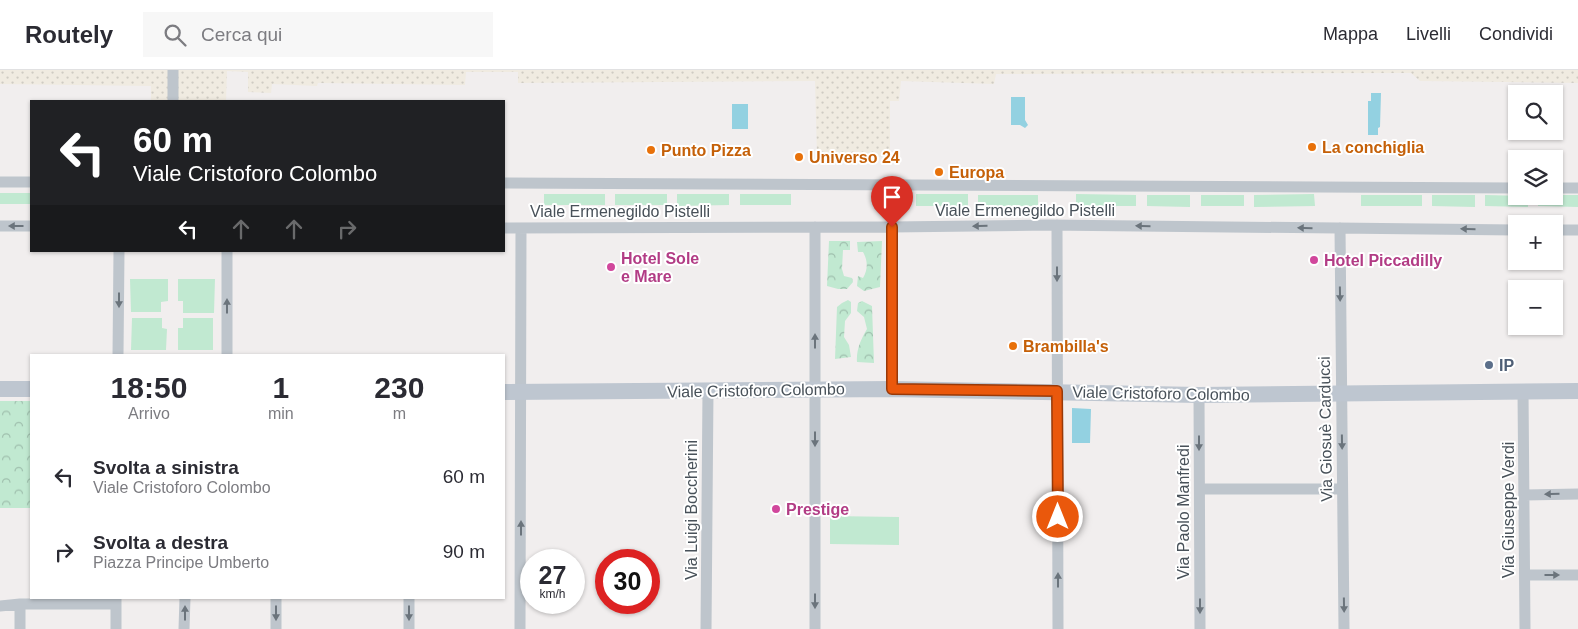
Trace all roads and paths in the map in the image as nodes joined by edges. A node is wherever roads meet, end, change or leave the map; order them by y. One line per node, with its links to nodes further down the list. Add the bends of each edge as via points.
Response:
1 (173, 70): 2 (street)
2 (173, 100)
3 (0, 182): 4 (street)
4 (30, 182)
5 (505, 183): 6 (street)
6 (1508, 188)
7 (1563, 188): 8 (street)
8 (1578, 188)
9 (1057, 225): 13 (street, Viale Ermenegildo Pistelli, one-way to 13); 16 (street, Viale Ermenegildo Pistelli, one-way to 9); 29 (street, one-way to 29)
10 (0, 226): 11 (street, one-way to 10)
11 (30, 226)
12 (815, 227): 13 (street, Viale Ermenegildo Pistelli); 15 (street, Viale Ermenegildo Pistelli); 27 (street, one-way to 12)
13 (892, 227): 26 (street)
14 (505, 228): 15 (street, Viale Ermenegildo Pistelli)
15 (520, 228): 32 (street)
16 (1340, 228): 17 (street, Viale Ermenegildo Pistelli, one-way to 16); 34 (street, Via Giosuè Carducci, one-way to 34)
17 (1508, 230)
18 (1563, 230): 19 (street)
19 (1578, 230)
20 (119, 252): 22 (street, one-way to 22)
21 (227, 252): 23 (street, one-way to 21)
22 (118, 354)
23 (227, 354)
24 (0, 389): 25 (street)
25 (30, 389)
26 (892, 389): 27 (street, Viale Cristoforo Colombo); 29 (street, Viale Cristoforo Colombo)
27 (815, 390): 28 (street, Viale Cristoforo Colombo); 55 (street, one-way to 55)
28 (708, 391): 32 (street, Viale Cristoforo Colombo); 54 (street, Via Luigi Boccherini)
29 (1057, 391): 35 (street, Viale Cristoforo Colombo); 56 (street, one-way to 29)
30 (1578, 391): 33 (street, Viale Cristoforo Colombo)
31 (505, 392): 32 (street, Viale Cristoforo Colombo)
32 (521, 392): 53 (street, one-way to 32)
33 (1523, 392): 34 (street, Viale Cristoforo Colombo); 39 (street, Via Giuseppe Verdi)
34 (1341, 393): 35 (street, Viale Cristoforo Colombo); 37 (street, Via Giosuè Carducci, one-way to 37)
35 (1199, 395): 36 (street, Via Paolo Manfredi, one-way to 36)
36 (1200, 489): 37 (street); 57 (street, Via Paolo Manfredi, one-way to 57)
37 (1342, 489): 58 (street, Via Giosuè Carducci, one-way to 58)
38 (1578, 494): 39 (street, one-way to 39)
39 (1525, 495): 40 (street, Via Giuseppe Verdi)
40 (1525, 575): 41 (street, one-way to 41); 59 (street, Via Giuseppe Verdi)
41 (1578, 575)
42 (185, 599): 50 (street, one-way to 42)
43 (276, 599): 51 (street, one-way to 51)
44 (409, 599): 52 (street, one-way to 52)
45 (116, 601): 46 (street); 49 (street)
46 (20, 604): 47 (street); 48 (street)
47 (0, 606)
48 (20, 629)
49 (116, 629)
50 (184, 629)
51 (276, 629)
52 (409, 629)
53 (520, 629)
54 (706, 629)
55 (815, 629)
56 (1058, 629)
57 (1200, 629)
58 (1344, 629)
59 (1525, 629)

